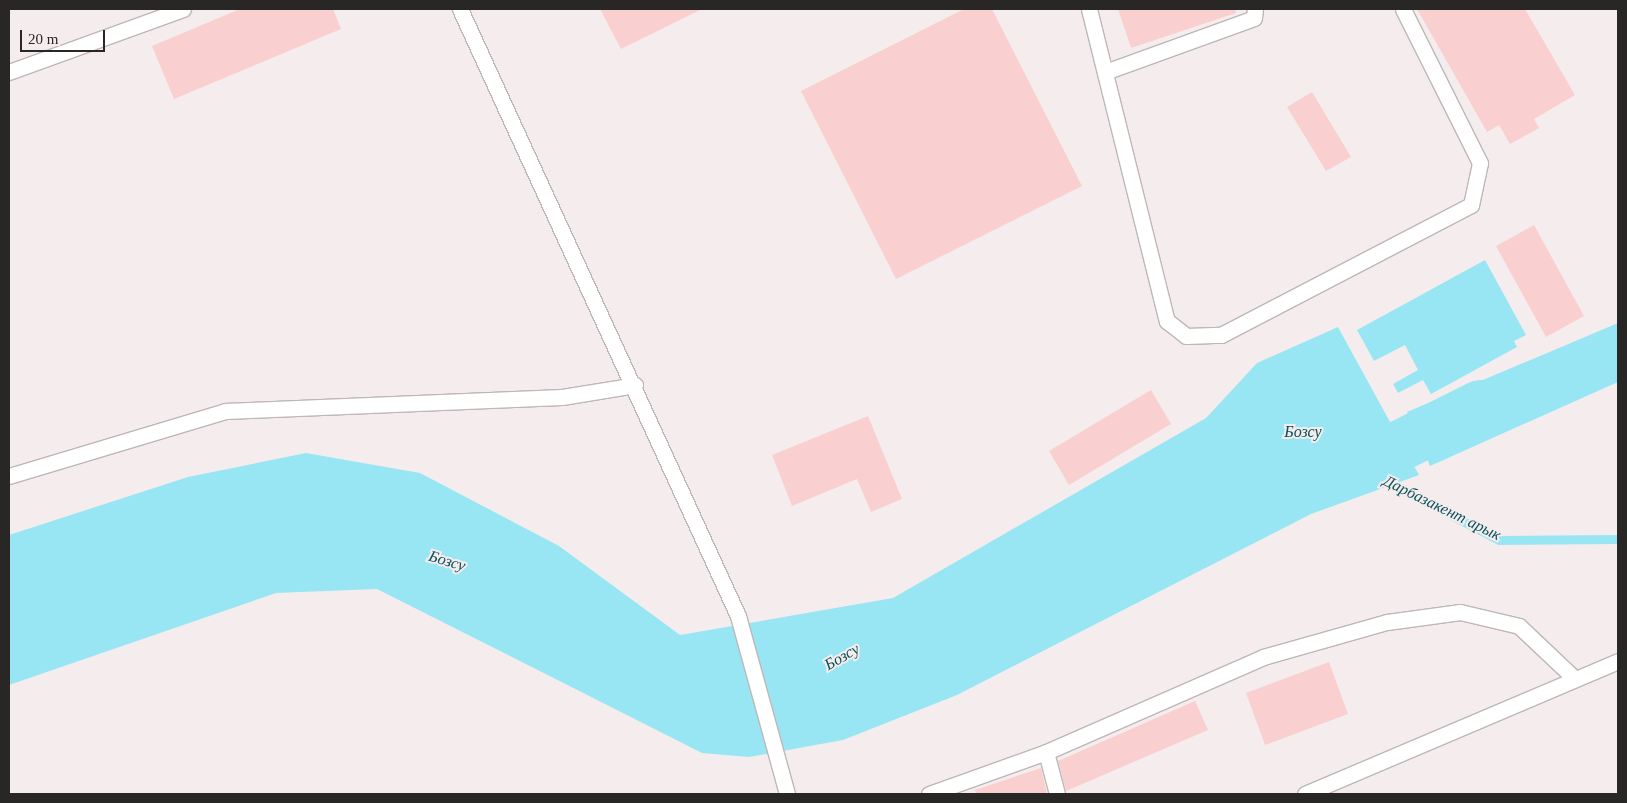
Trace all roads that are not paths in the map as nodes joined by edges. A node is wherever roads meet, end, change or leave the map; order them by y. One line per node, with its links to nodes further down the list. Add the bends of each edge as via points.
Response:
1 (183, 9): 6 (lane)
2 (460, 9): 8 (lane)
3 (1089, 9): 7 (lane)
4 (1256, 9): 7 (lane, via 1254,18)
5 (1402, 9): 7 (lane, via 1480,163 1471,205 1221,335 1186,336 1166,321)
6 (9, 72)
7 (1106, 72)
8 (635, 385): 9 (lane, via 562,396 225,411); 13 (lane, via 738,616)
9 (9, 476)
10 (1618, 661): 11 (lane)
11 (1575, 679): 12 (lane, via 1519,626 1460,612 1386,622 1262,657); 16 (lane)
12 (1046, 752): 14 (lane); 15 (lane)
13 (787, 794)
14 (929, 794)
15 (1057, 794)
16 (1305, 794)

